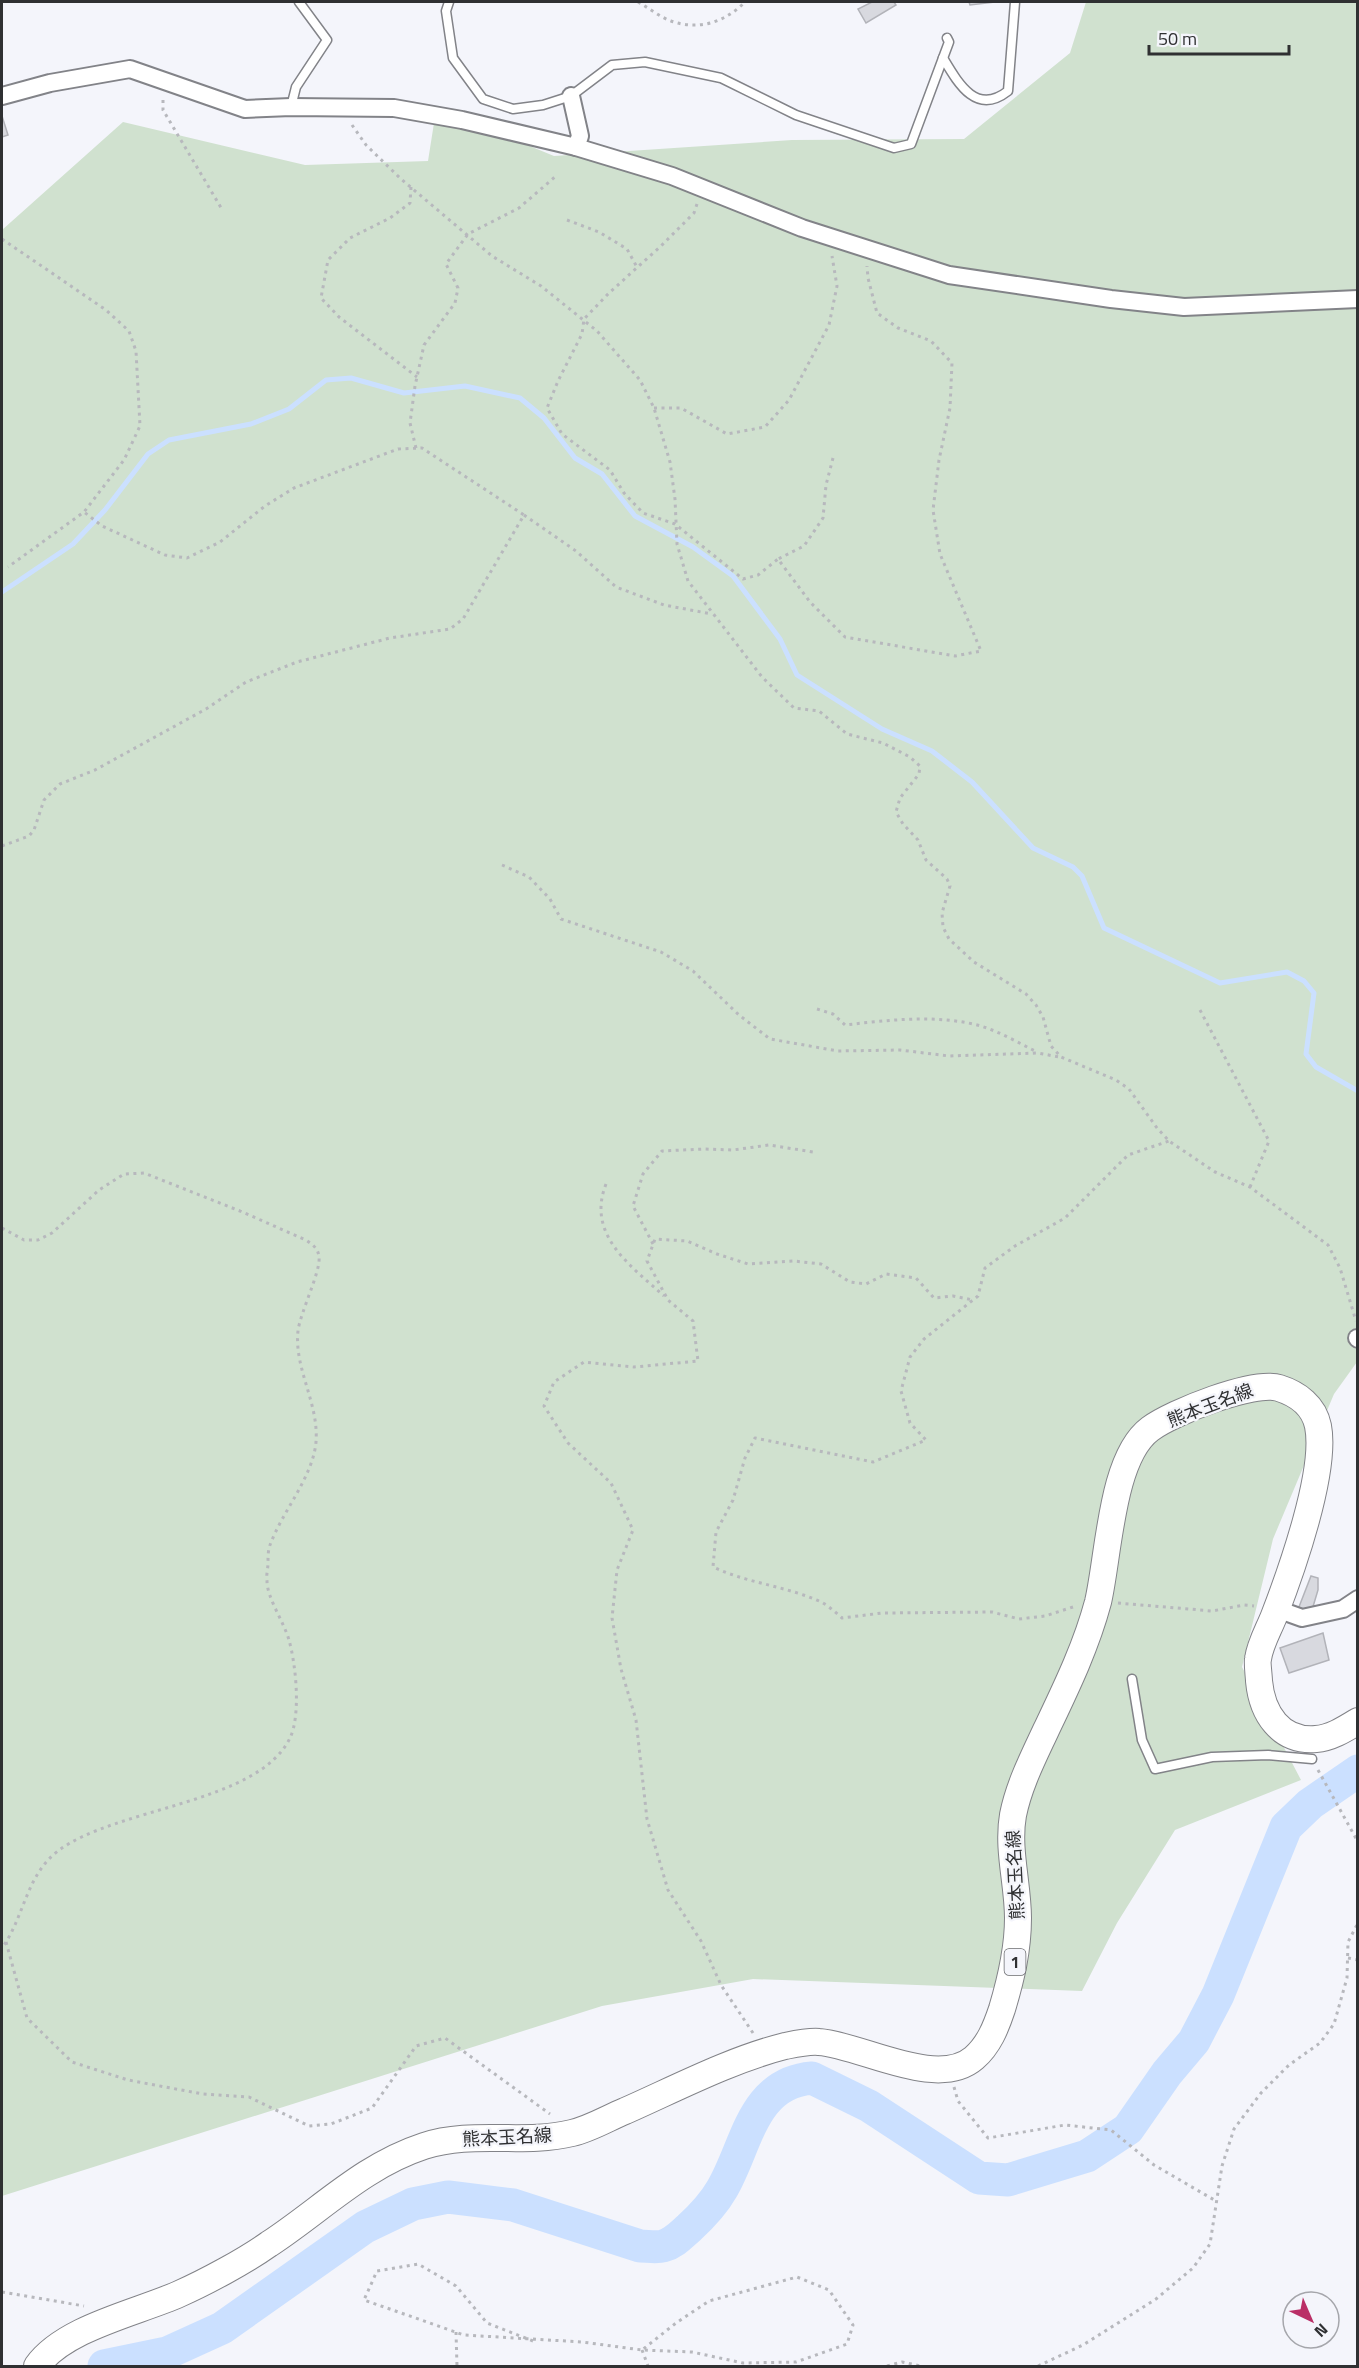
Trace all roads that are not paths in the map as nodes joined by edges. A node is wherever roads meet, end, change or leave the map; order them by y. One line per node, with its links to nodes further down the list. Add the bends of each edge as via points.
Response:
1 (299, 2): 8 (lane, via 327,40 296,87)
2 (449, 2): 7 (lane, via 446,11 453,58 483,99 513,109)
3 (1015, 2): 5 (lane, via 1008,92 998,99 980,100 966,92)
4 (947, 38): 5 (lane)
5 (943, 58): 7 (lane, via 911,144 894,148 796,115 721,78 645,62 612,65)
6 (2, 96): 8 (street, via 130,69 245,109)
7 (572, 96): 9 (street, via 580,136)
8 (291, 106): 9 (street, via 394,108)
9 (576, 147): 10 (street, via 672,176 802,228 949,276 1184,307)
10 (1358, 299)
11 (1358, 1599): 12 (street, via 1343,1609 1302,1618)
12 (1277, 1609): 14 (main road, 熊本玉名線 / 1, via 1257,1660 1260,1692 1268,1715 1279,1730 1302,1739 1323,1740); 16 (main road, 熊本玉名線 / 1, via 1310,1506 1319,1449 1318,1424 1298,1396 1263,1384 1183,1412 1150,1429 1133,1447 1118,1489 1098,1601 1080,1659 1015,1806 1011,1830 1018,1918 1014,1966 995,2032 971,2061 948,2068 922,2069 819,2042 789,2045 730,2064 575,2133 537,2138 471,2137 428,2144 377,2165 267,2246 180,2294 86,2331 54,2348)
13 (1132, 1679): 15 (lane, via 1142,1740 1155,1769 1212,1757 1268,1755)
14 (1358, 1721)
15 (1312, 1759)
16 (39, 2363)

